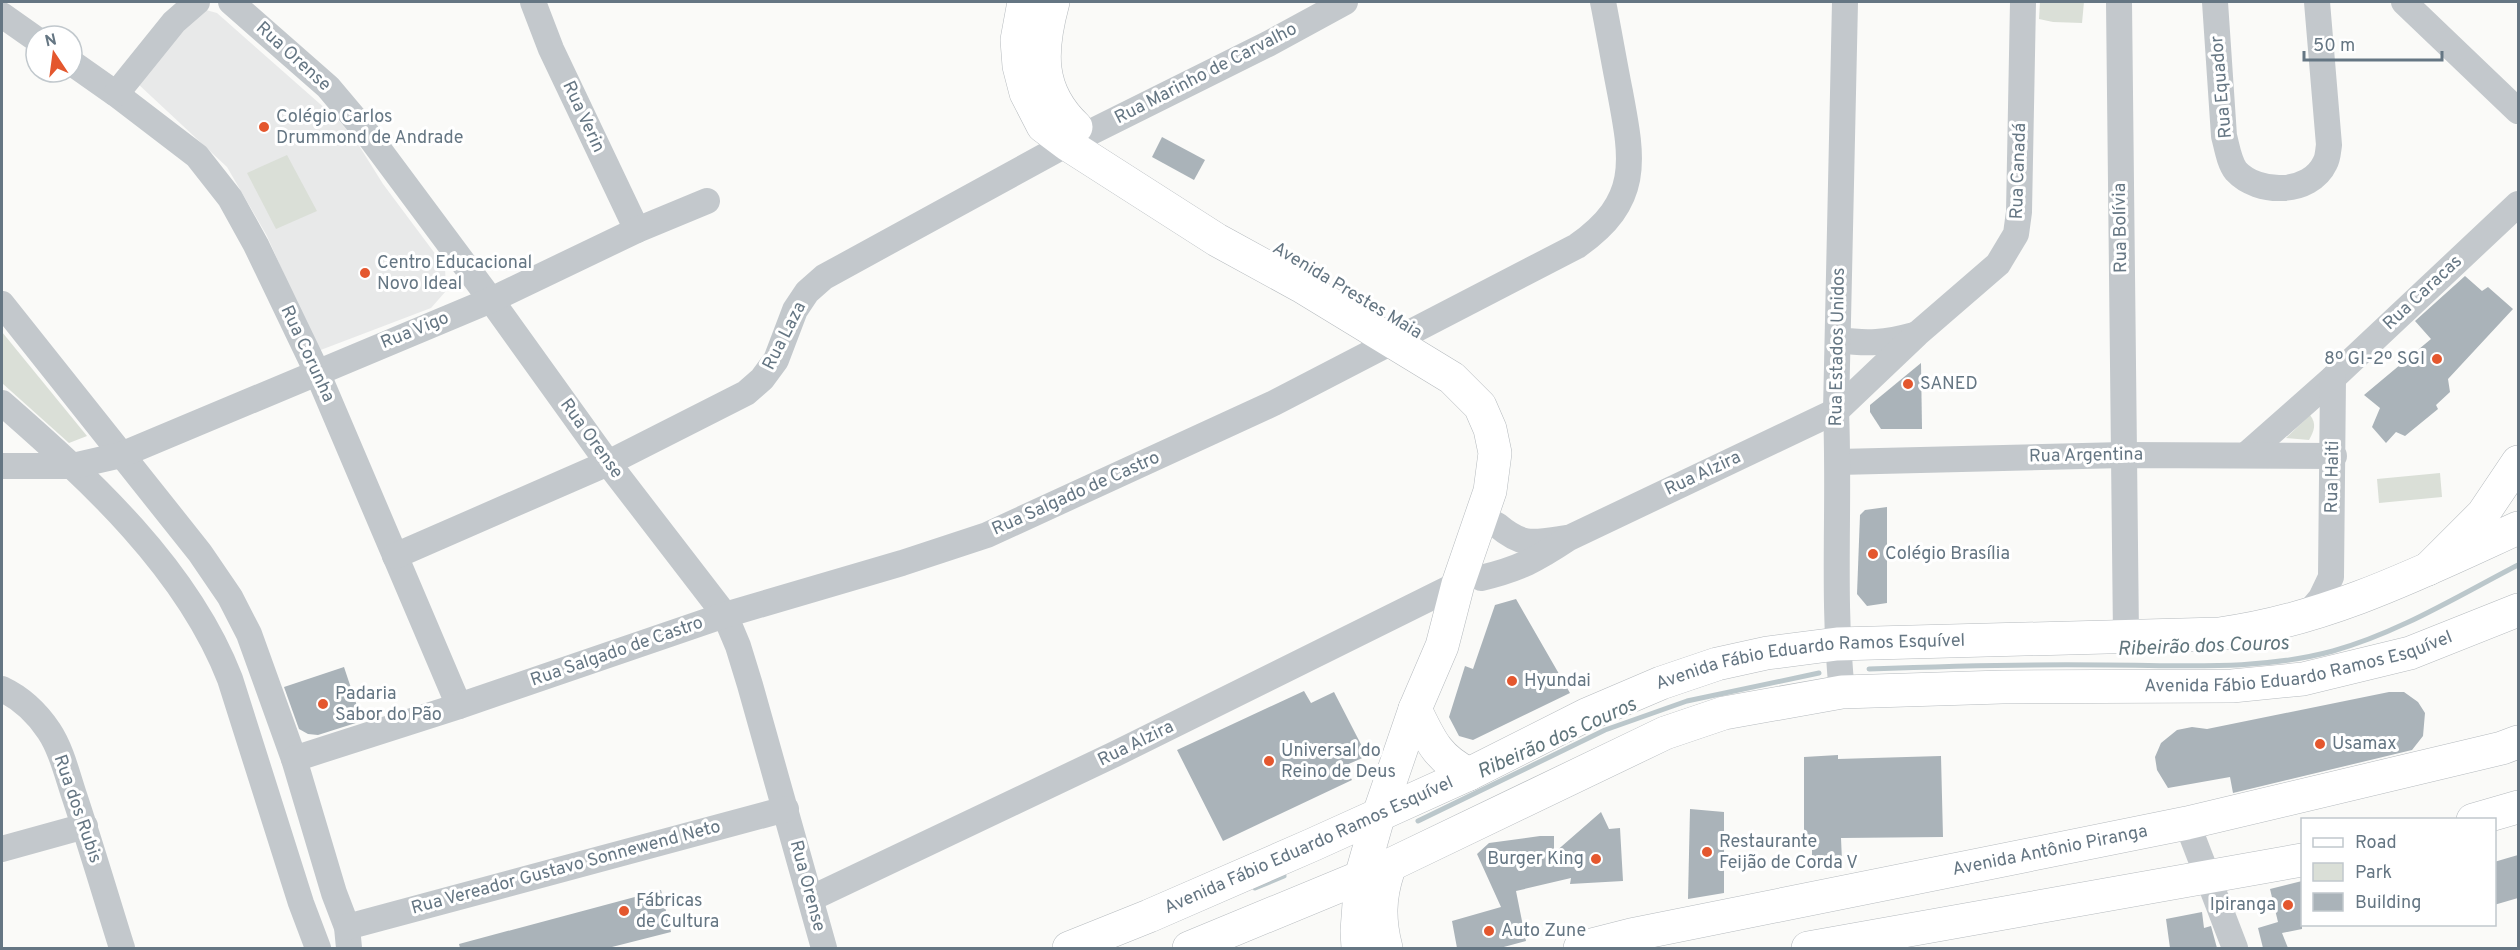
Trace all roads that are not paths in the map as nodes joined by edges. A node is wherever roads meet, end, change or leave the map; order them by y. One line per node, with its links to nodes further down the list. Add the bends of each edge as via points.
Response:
1 (197, 2): 17 (street, via 174,22)
2 (231, 2): 23 (street, Rua Orense, via 328,87)
3 (533, 2): 22 (street, Rua Verin, via 551,49)
4 (1024, 2): 19 (main road, Avenida Prestes Maia, via 1017,40 1026,93 1043,126)
5 (1053, 2): 19 (main road, Avenida Prestes Maia, via 1043,61 1048,86)
6 (1345, 2): 19 (street, Rua Marinho de Carvalho)
7 (1604, 2): 26 (street, Rua Salgado de Castro, via 1629,140 1630,167 1624,193 1612,215 1577,246)
8 (1845, 2): 27 (street, Rua Estados Unidos)
9 (2023, 2): 25 (street, Rua Canadá, via 2016,234 1998,264)
10 (2119, 2): 32 (street, Rua Bolívia)
11 (2215, 2): 12 (street, Rua Equador, via 2224,136 2229,156 2236,171 2253,183 2283,188 2307,182 2325,165 2329,145)
12 (2317, 2)
13 (2404, 2): 18 (street)
14 (2, 15): 15 (street)
15 (24, 31)
16 (84, 71): 17 (street, Rua Corunha)
17 (116, 94): 28 (street, Rua Corunha, via 197,156 215,176 256,245)
18 (2518, 111)
19 (1075, 140): 26 (main road, Avenida Prestes Maia, via 1300,261); 38 (street, Rua Laza, via 824,277 795,310 776,360 746,393)
20 (707, 201): 22 (street, Rua Vigo)
21 (2518, 204): 29 (street, Rua Caracas)
22 (637, 230): 23 (street, Rua Vigo)
23 (491, 300): 28 (street, Rua Vigo); 38 (street, Rua Orense)
24 (2, 304): 34 (street)
25 (1917, 334): 27 (street, Rua Canadá, via 1878,344); 31 (street, Rua Canadá)
26 (1403, 337): 41 (main road, Avenida Prestes Maia, via 1445,350 1477,372 1501,405 1511,432 1515,462); 46 (main road, Avenida Prestes Maia, via 1468,392 1480,406 1490,429 1494,469); 50 (street, Rua Salgado de Castro, via 1264,408 987,535)
27 (1838, 340): 31 (street, Rua Estados Unidos)
28 (316, 372): 34 (street, Rua Vigo); 44 (street, Rua Corunha)
29 (2333, 378): 33 (street, Rua Caracas); 35 (street, Rua Haiti)
30 (2, 403): 40 (street)
31 (1836, 411): 36 (street, Rua Estados Unidos); 43 (street, Rua Alzira)
32 (2123, 454): 33 (street, Rua Argentina); 36 (street, Rua Argentina); 52 (street, Rua Bolívia)
33 (2247, 454): 35 (street, Rua Argentina)
34 (121, 455): 40 (street, Rua Vigo); 59 (street, via 230,597 249,634)
35 (2334, 456): 47 (street, Rua Haiti)
36 (1838, 462): 53 (street, Rua Estados Unidos)
37 (2518, 462): 45 (main road, via 2483,514)
38 (608, 463): 44 (street, Rua Laza); 50 (street, Rua Orense)
39 (2, 466): 40 (street, Rua Vigo)
40 (73, 466): 73 (street, via 170,572 218,648)
41 (1497, 525): 43 (street, Rua Alzira, via 1512,538 1525,542); 46 (main road, Avenida Prestes Maia)
42 (2518, 528): 45 (main road, Avenida Fábio Eduardo Ramos Esquível)
43 (1569, 538): 46 (street, Rua Alzira, via 1534,561 1507,572)
44 (395, 556): 56 (street, Rua Corunha)
45 (2428, 569): 48 (main road, Avenida Fábio Eduardo Ramos Esquível)
46 (1468, 572): 57 (main road, Avenida Prestes Maia, via 1461,626 1442,646); 72 (street, Rua Alzira, via 1115,754)
47 (2331, 577): 48 (street); 51 (street, Rua Haiti, via 2321,598)
48 (2362, 598): 51 (main road, Avenida Fábio Eduardo Ramos Esquível)
49 (2518, 610): 55 (main road, Avenida Fábio Eduardo Ramos Esquível, via 2410,652 2303,679 2232,686)
50 (725, 615): 56 (street, Rua Salgado de Castro); 62 (street, Rua Orense)
51 (2305, 617): 52 (main road, Avenida Fábio Eduardo Ramos Esquível, via 2255,630 2218,634)
52 (2126, 636): 53 (main road, Avenida Fábio Eduardo Ramos Esquível)
53 (1837, 644): 55 (street, Rua Estados Unidos); 60 (main road, Avenida Fábio Eduardo Ramos Esquível, via 1726,662 1661,683 1586,715)
54 (2, 689): 66 (street, Rua dos Rubis, via 28,706 49,732)
55 (1842, 692): 69 (main road, Avenida Fábio Eduardo Ramos Esquível, via 1724,713 1684,726)
56 (459, 706): 59 (street, Rua Salgado de Castro)
57 (1415, 709): 60 (main road, via 1432,744 1446,760); 63 (main road, Avenida Prestes Maia)
58 (2518, 742): 65 (main road, Avenida Antônio Piranga)
59 (294, 759): 71 (street)
60 (1469, 774): 63 (main road, Avenida Fábio Eduardo Ramos Esquível)
61 (2518, 807): 64 (main road)
62 (786, 810): 72 (street, Rua Orense); 75 (street, Rua Vereador Gustavo Sonnewend Neto)
63 (1379, 814): 69 (main road, Avenida Prestes Maia); 69 (main road, via 1402,846); 79 (main road, Avenida Fábio Eduardo Ramos Esquível)
64 (2477, 818)
65 (2187, 823): 70 (street); 74 (main road, Avenida Antônio Piranga)
66 (85, 826): 67 (street); 76 (street, Rua dos Rubis)
67 (2, 849)
68 (2301, 860): 70 (main road)
69 (1390, 865): 80 (main road, Avenida Fábio Eduardo Ramos Esquível); 81 (main road, Avenida Prestes Maia, via 1358,899); 82 (main road, via 1380,907)
70 (2208, 876): 85 (main road); 86 (street)
71 (334, 893): 73 (street); 75 (street)
72 (812, 898): 78 (street, Rua Orense)
73 (301, 903): 77 (street)
74 (1703, 921): 83 (main road, Avenida Antônio Piranga); 84 (main road)
75 (348, 938)
76 (122, 948)
77 (318, 948)
78 (824, 948)
79 (1069, 948)
80 (1189, 948)
81 (1358, 948)
82 (1386, 948)
83 (1580, 948)
84 (1627, 948)
85 (1808, 948)
86 (2235, 948)

